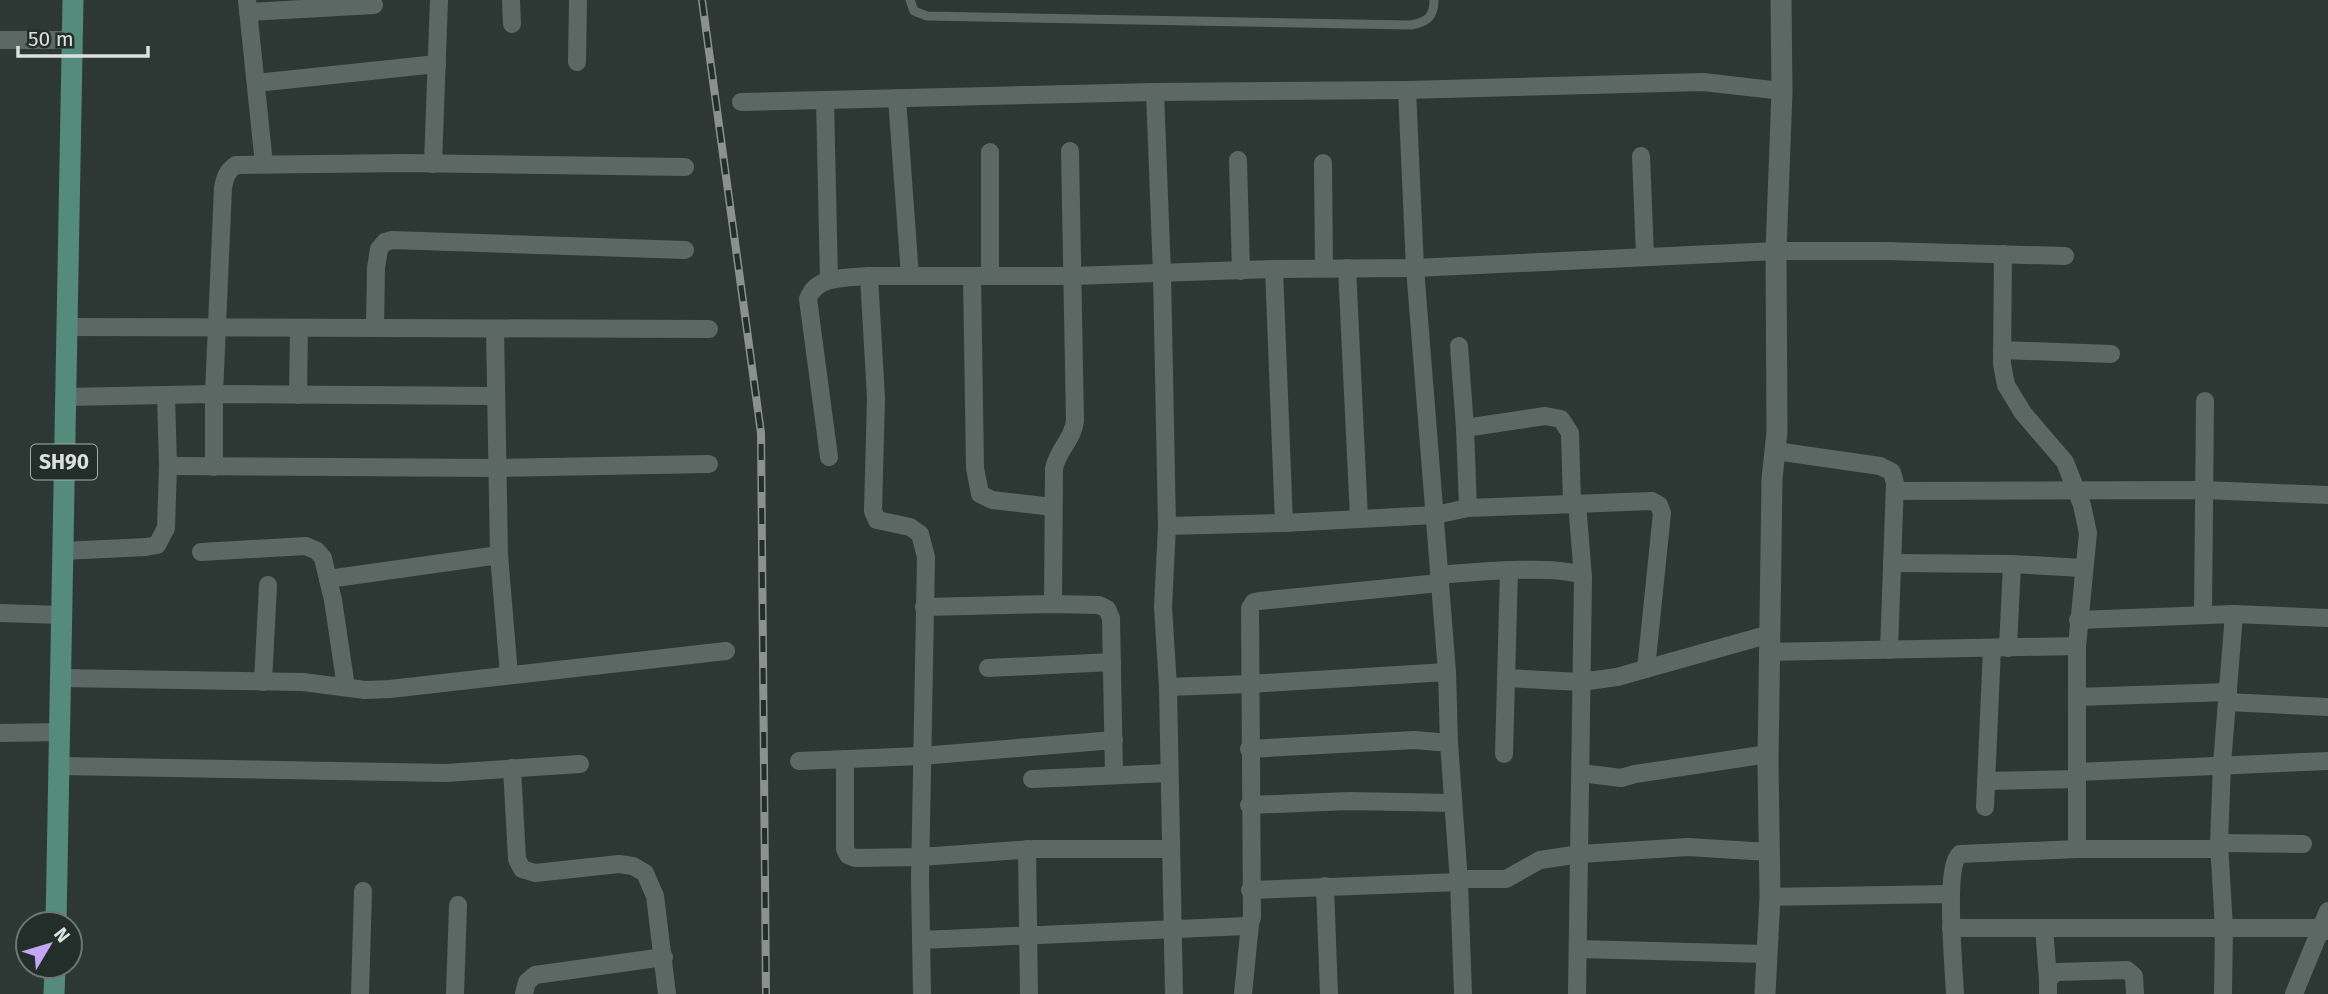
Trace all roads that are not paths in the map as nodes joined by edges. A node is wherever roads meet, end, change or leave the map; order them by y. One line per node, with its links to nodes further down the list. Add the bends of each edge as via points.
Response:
1 (73, 0): 12 (main road, SH90)
2 (439, 0): 14 (street)
3 (511, 0): 10 (street)
4 (578, 0): 13 (street)
5 (910, 0): 6 (lane, via 914,11 927,16 1411,25 1430,18)
6 (1434, 0)
7 (1781, 0): 17 (street)
8 (374, 5): 9 (street)
9 (248, 6): 15 (street)
10 (512, 24)
11 (0, 40): 12 (street)
12 (72, 40): 46 (main road, SH90)
13 (577, 62)
14 (437, 64): 15 (street); 28 (street)
15 (256, 83): 27 (street)
16 (1407, 90): 17 (street, via 1703,82); 18 (street); 37 (street)
17 (1782, 91): 31 (street)
18 (1155, 92): 19 (street); 40 (street)
19 (897, 98): 20 (street); 42 (street)
20 (825, 100): 21 (street); 45 (street)
21 (741, 102)
22 (990, 152): 43 (street)
23 (1070, 152): 44 (street)
24 (1641, 156): 33 (street)
25 (1238, 160): 39 (street)
26 (1323, 163): 35 (street)
27 (264, 164): 28 (street); 47 (street, via 236,164 225,176)
28 (433, 164): 29 (street)
29 (685, 167)
30 (685, 250): 49 (street, via 392,240 385,242 377,256)
31 (1776, 251): 32 (street); 33 (street); 62 (street)
32 (2003, 254): 34 (street); 53 (street)
33 (1646, 256): 37 (street)
34 (2065, 256)
35 (1324, 268): 36 (street); 38 (street)
36 (1347, 268): 37 (street); 76 (street)
37 (1415, 268): 75 (street)
38 (1274, 269): 39 (street); 77 (street)
39 (1241, 271): 40 (street)
40 (1162, 274): 44 (street); 78 (street)
41 (869, 276): 42 (street); 45 (street); 91 (street, via 876,398 873,511 877,520 910,527 920,534 926,557)
42 (910, 276): 43 (street)
43 (981, 276): 44 (street); 73 (street, via 975,468 980,494 992,500)
44 (1073, 276): 73 (street, via 1075,421 1073,434 1055,462)
45 (829, 281): 63 (street, via 811,289 808,299)
46 (67, 327): 47 (street); 59 (main road, SH90)
47 (218, 327): 48 (street); 55 (street)
48 (299, 328): 49 (street); 57 (street)
49 (375, 328): 50 (street)
50 (495, 329): 51 (street); 58 (street)
51 (709, 330)
52 (1459, 346): 61 (street)
53 (2002, 350): 54 (street); 70 (street, via 2006,385 2023,413 2059,453)
54 (2111, 354)
55 (214, 394): 56 (street); 57 (street); 66 (street)
56 (166, 395): 59 (street); 65 (street)
57 (298, 395): 58 (street)
58 (496, 396): 67 (street)
59 (66, 397): 79 (main road, SH90)
60 (2205, 401): 68 (street)
61 (1465, 428): 72 (street, via 1545,416 1561,419 1570,433); 74 (street)
62 (1775, 450): 69 (street, via 1880,466 1892,472); 98 (street)
63 (829, 457)
64 (709, 464): 67 (street)
65 (168, 466): 66 (street); 79 (street, via 166,528 157,545)
66 (214, 467): 67 (street)
67 (497, 468): 81 (street)
68 (2204, 490): 70 (street); 71 (street); 95 (street)
69 (1895, 491): 70 (street); 82 (street)
70 (2077, 492): 84 (street, via 2088,533)
71 (2328, 495)
72 (1574, 503): 74 (street); 86 (street); 105 (street, via 1652,501 1661,509)
73 (1054, 507): 90 (street)
74 (1468, 508): 75 (street)
75 (1435, 515): 76 (street); 88 (street)
76 (1359, 518): 77 (street)
77 (1284, 523): 78 (street)
78 (1167, 526): 114 (street, via 1163,607)
79 (63, 551): 94 (main road, SH90)
80 (201, 552): 87 (street, via 306,546 323,558)
81 (499, 555): 87 (street); 107 (street)
82 (1892, 564): 83 (street); 101 (street)
83 (2012, 564): 84 (street); 100 (street)
84 (2083, 568): 97 (street)
85 (1509, 570): 86 (street, via 1573,572); 88 (street); 109 (street)
86 (1583, 577): 110 (street)
87 (328, 579): 113 (street)
88 (1439, 579): 106 (street); 112 (street, via 1254,602 1250,608)
89 (268, 585): 111 (street)
90 (1053, 604): 91 (street); 103 (street, via 1107,609)
91 (924, 607): 125 (street)
92 (0, 613): 94 (street)
93 (2234, 614): 95 (street); 96 (street); 116 (street)
94 (62, 615): 108 (main road, SH90)
95 (2203, 615): 97 (street)
96 (2328, 618)
97 (2078, 620): 99 (street)
98 (1770, 643): 101 (street); 105 (street); 124 (street)
99 (2077, 646): 100 (street); 115 (street)
100 (2000, 648): 101 (street); 138 (street)
101 (1889, 650)
102 (726, 651): 107 (street)
103 (1112, 662): 104 (street); 120 (street)
104 (988, 668)
105 (1646, 669): 110 (street)
106 (1447, 672): 112 (street); 121 (street)
107 (509, 675): 113 (street, via 390,689)
108 (61, 678): 111 (street); 118 (main road, SH90)
109 (1506, 678): 110 (street); 123 (street)
110 (1581, 681): 134 (street)
111 (263, 682): 113 (street)
112 (1249, 684): 114 (street); 122 (street)
113 (346, 687)
114 (1168, 687): 133 (street)
115 (2077, 697): 116 (street); 136 (street)
116 (2227, 697): 117 (street); 130 (street)
117 (2328, 707)
118 (60, 732): 119 (street); 131 (main road, SH90)
119 (0, 733)
120 (1114, 740): 125 (street); 135 (street)
121 (1449, 743): 122 (street, via 1415,740); 139 (street)
122 (1249, 748): 140 (street)
123 (1504, 754)
124 (1768, 754): 134 (street, via 1621,778); 147 (street)
125 (921, 756): 126 (street); 149 (street)
126 (845, 759): 127 (street); 149 (street, via 848,855)
127 (799, 761)
128 (2328, 761): 130 (street)
129 (580, 764): 132 (street)
130 (2222, 764): 136 (street); 143 (street)
131 (59, 766): 132 (street, via 446,773); 157 (main road, SH90)
132 (512, 768): 169 (street, via 517,859 522,869 535,873 619,864 645,873 655,896)
133 (1169, 773): 135 (street); 145 (street)
134 (1581, 773): 148 (street)
135 (1114, 775): 137 (street)
136 (2077, 776): 138 (street); 146 (street)
137 (1032, 779)
138 (1986, 781): 141 (street)
139 (1453, 803): 140 (street); 150 (street)
140 (1249, 805): 152 (street)
141 (1985, 807)
142 (2303, 844): 143 (street)
143 (2219, 846): 146 (street); 163 (street)
144 (1027, 849): 145 (street); 149 (street); 165 (street)
145 (1170, 849): 160 (street)
146 (2077, 849): 154 (street, via 1959,854 1954,860)
147 (1769, 852): 148 (street, via 1688,847); 155 (street)
148 (1580, 855): 150 (street, via 1541,860 1506,879); 167 (street)
149 (920, 857): 166 (street)
150 (1459, 881): 151 (street); 180 (street)
151 (1325, 886): 152 (street); 179 (street)
152 (1250, 890): 159 (street)
153 (363, 891): 171 (street)
154 (1951, 894): 155 (street); 161 (street)
155 (1770, 897): 168 (street)
156 (458, 905): 172 (street)
157 (56, 910)
158 (2328, 911): 164 (street)
159 (1250, 924): 160 (street); 178 (street)
160 (1171, 928): 165 (street); 177 (street)
161 (1951, 928): 162 (street); 183 (street)
162 (2044, 928): 163 (street); 170 (street)
163 (2224, 928): 164 (street); 185 (street)
164 (2324, 929): 186 (street)
165 (1028, 936): 166 (street); 176 (street)
166 (921, 940): 175 (street)
167 (1579, 949): 168 (street); 181 (street)
168 (1766, 954): 182 (street)
169 (664, 957): 173 (street, via 535,975); 174 (street)
170 (2048, 986): 184 (street, via 2057,972 2127,970 2134,976)
171 (360, 994)
172 (455, 994)
173 (524, 994)
174 (667, 994)
175 (922, 994)
176 (1029, 994)
177 (1174, 994)
178 (1243, 994)
179 (1329, 994)
180 (1463, 994)
181 (1577, 994)
182 (1765, 994)
183 (1955, 994)
184 (2135, 994)
185 (2223, 994)
186 (2294, 994)

